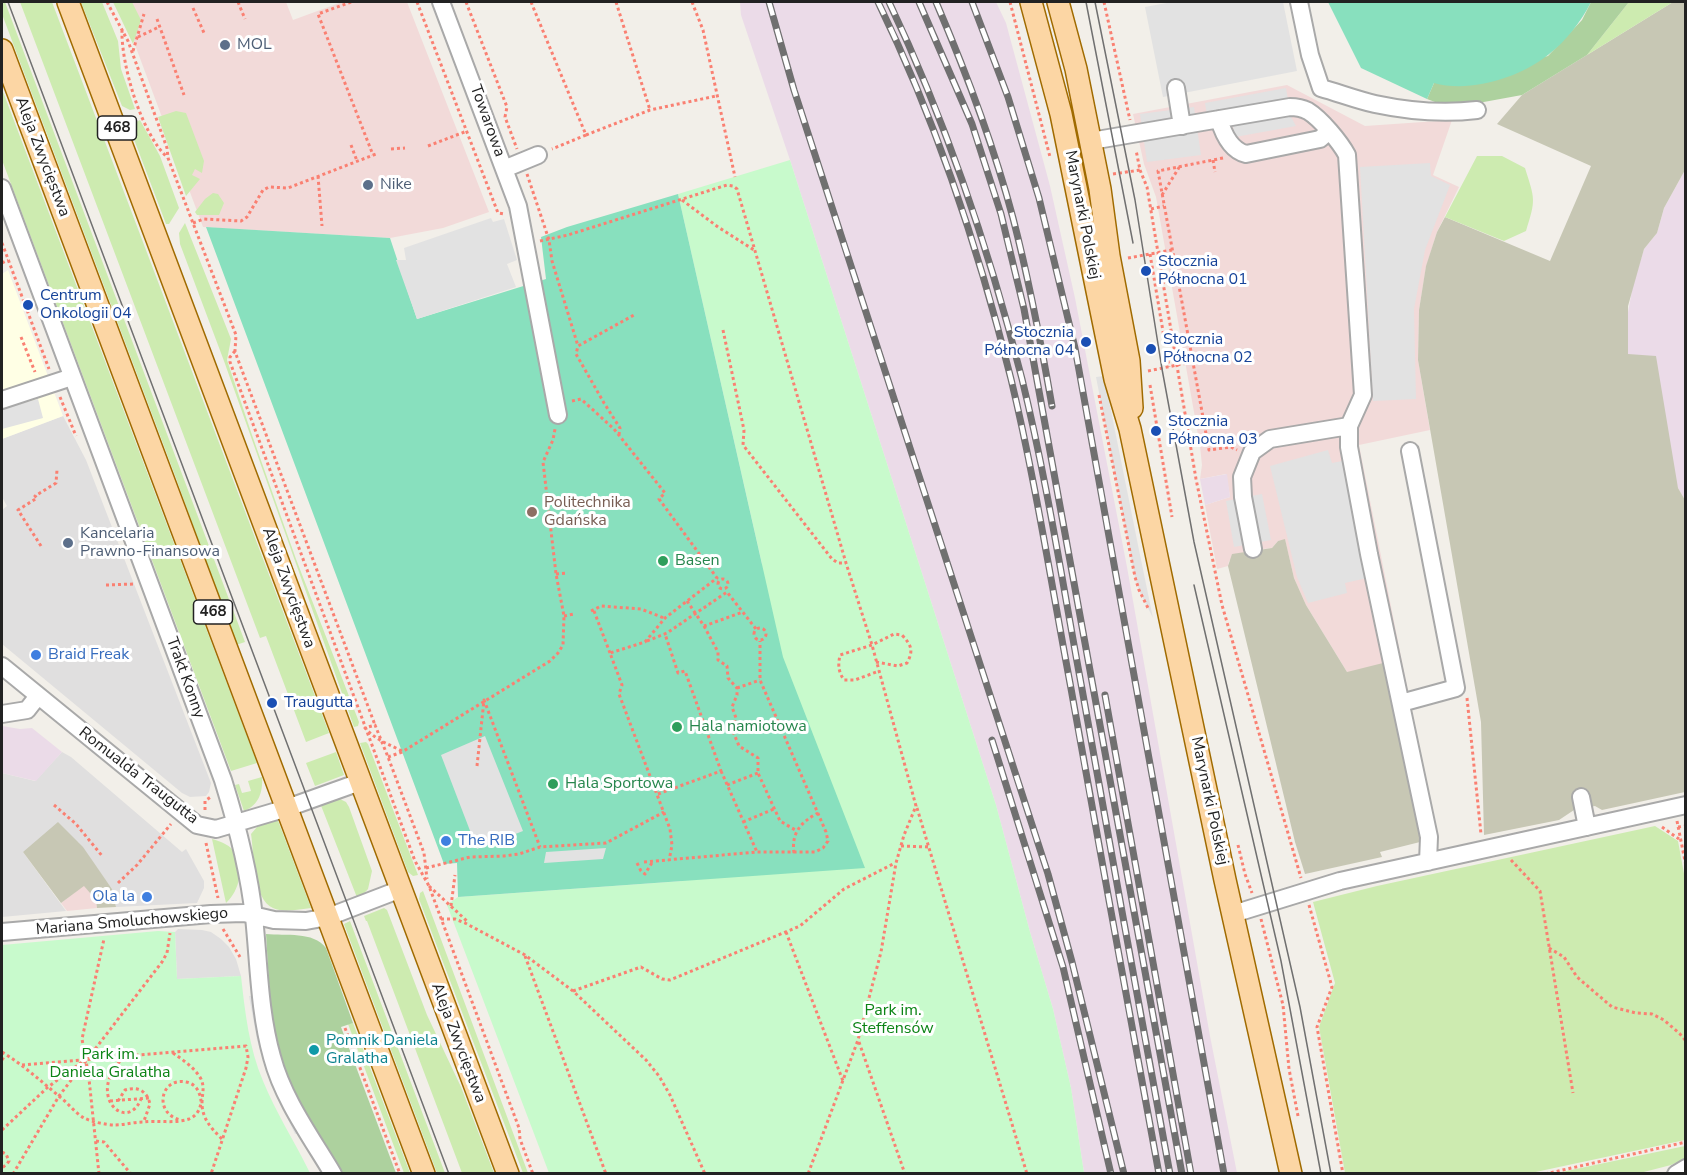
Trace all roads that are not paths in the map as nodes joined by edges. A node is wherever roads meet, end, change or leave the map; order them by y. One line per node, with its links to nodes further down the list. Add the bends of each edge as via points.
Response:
1 (68, 2): 28 (main road, Aleja Zwycięstwa / 468)
2 (441, 2): 15 (street, Towarowa)
3 (1031, 2): 13 (main road, Marynarki Polskiej)
4 (1058, 2): 12 (main road, Marynarki Polskiej)
5 (1299, 2): 8 (street, via 1321,88 1407,109 1451,113)
6 (2, 50): 31 (main road, Aleja Zwycięstwa / 468)
7 (1176, 88): 10 (street)
8 (1478, 110)
9 (1219, 119): 10 (street); 11 (street, via 1300,108 1312,114); 11 (street, via 1229,141 1246,154 1320,139)
10 (1182, 126): 12 (street)
11 (1328, 132): 20 (street, via 1347,155 1349,171 1363,395)
12 (1091, 141): 13 (main road); 21 (main road, Marynarki Polskiej, via 1131,380)
13 (1067, 145): 21 (main road, Marynarki Polskiej, via 1113,368)
14 (538, 155): 15 (street)
15 (504, 169): 19 (street, Towarowa, via 521,217)
16 (2, 188): 17 (street, Trakt Konny)
17 (72, 377): 18 (street); 32 (street, Trakt Konny)
18 (2, 400)
19 (557, 410)
20 (1349, 426): 23 (street, via 1270,439 1252,452 1244,468 1242,487); 26 (street, via 1349,447 1369,554)
21 (1130, 429): 36 (main road, Marynarki Polskiej)
22 (1410, 451): 26 (street, via 1456,688)
23 (1253, 549)
24 (2, 666): 25 (street, Romualda Traugutta)
25 (38, 696): 27 (street, via 27,710); 32 (street, Romualda Traugutta, via 190,821 216,829)
26 (1401, 703): 34 (street, via 1429,837)
27 (2, 714)
28 (360, 782): 31 (street, Romualda Traugutta); 35 (main road, Aleja Zwycięstwa / 468)
29 (1581, 797): 33 (street)
30 (1686, 805): 33 (street)
31 (287, 808): 32 (street, Romualda Traugutta); 38 (main road, Aleja Zwycięstwa / 468)
32 (236, 823): 37 (street, Trakt Konny)
33 (1587, 827): 34 (street)
34 (1428, 862): 36 (street, via 1340,881)
35 (401, 889): 38 (street, Mariana Smoluchowskiego); 43 (main road, Aleja Zwycięstwa / 468)
36 (1233, 914): 44 (main road, Marynarki Polskiej)
37 (254, 915): 38 (street, Mariana Smoluchowskiego, via 306,921); 39 (street, Mariana Smoluchowskiego, via 211,914); 41 (street, Trakt Konny, via 263,1021 272,1060 288,1098)
38 (328, 917): 42 (main road, Aleja Zwycięstwa / 468)
39 (2, 932)
40 (1686, 1168): 45 (street)
41 (333, 1173)
42 (424, 1173)
43 (508, 1173)
44 (1291, 1173)
45 (1676, 1173)

